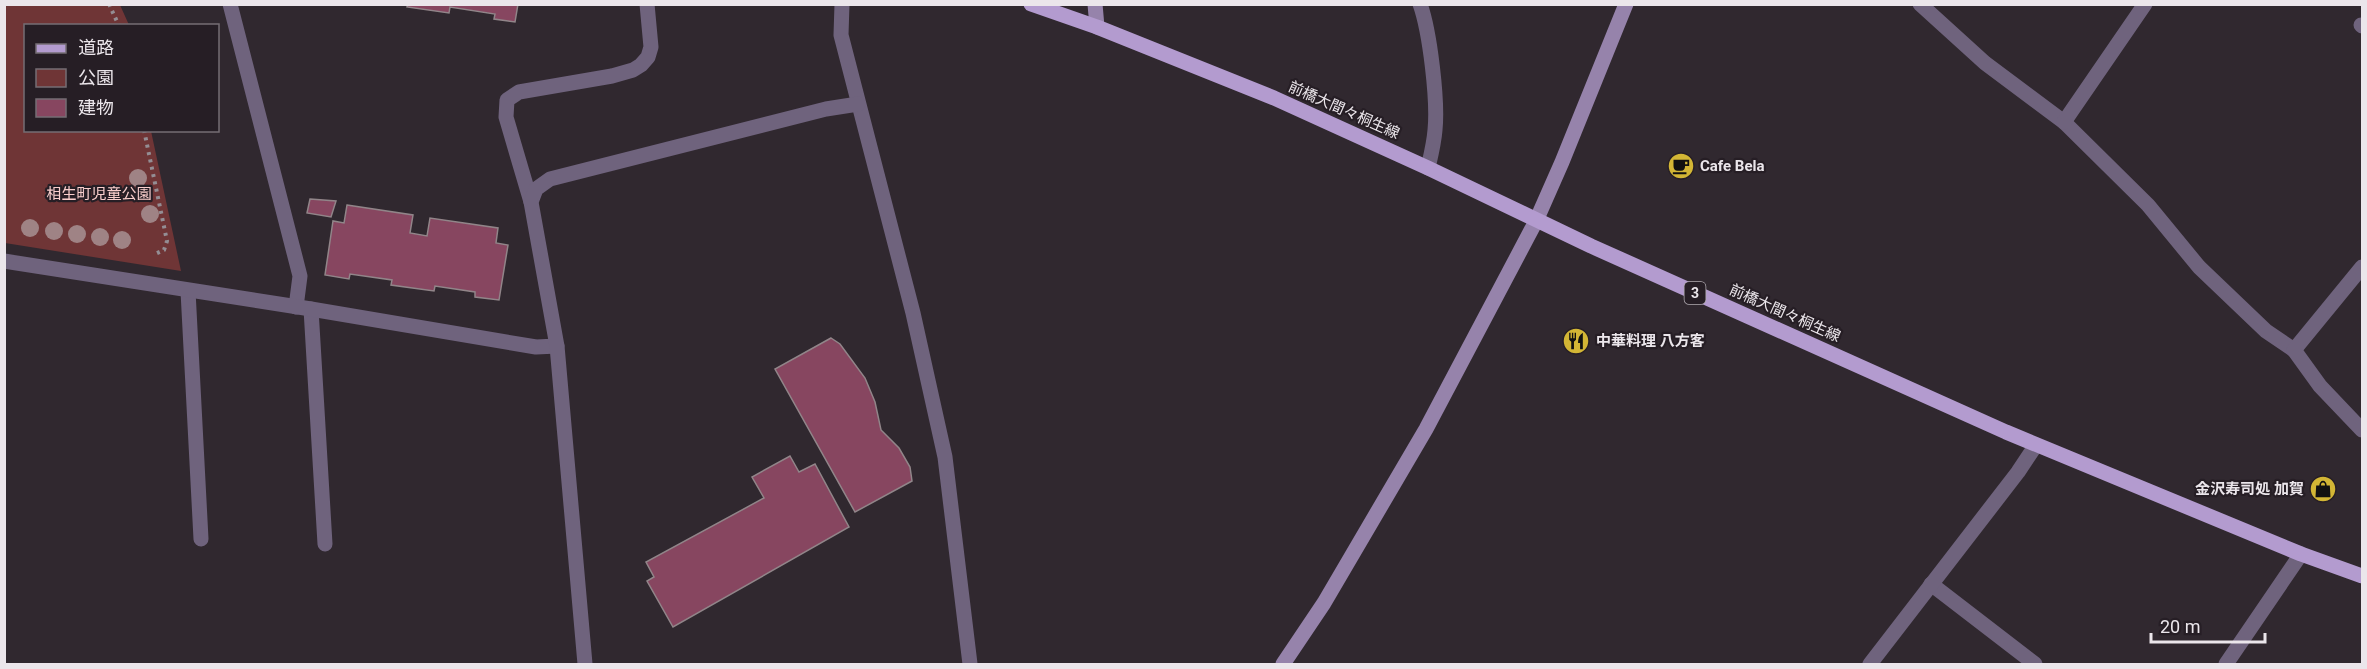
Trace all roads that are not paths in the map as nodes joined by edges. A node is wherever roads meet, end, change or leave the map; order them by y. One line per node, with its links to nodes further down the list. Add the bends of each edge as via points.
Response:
1 (231, 4): 19 (street, via 300,276)
2 (646, 4): 14 (street, via 651,47 641,65 612,76 519,92 507,100 506,117)
3 (842, 4): 11 (street, via 841,35)
4 (1031, 4): 10 (main road, 前橋大間々桐生線 / 3)
5 (1095, 4): 10 (street)
6 (1420, 4): 13 (street, via 1436,115)
7 (1626, 4): 15 (street)
8 (1920, 4): 12 (street, via 1986,63)
9 (2145, 4): 12 (street)
10 (1097, 27): 13 (main road, 前橋大間々桐生線 / 3, via 1274,98)
11 (858, 104): 14 (street, via 550,179 536,189); 30 (street, via 913,313 945,457)
12 (2064, 122): 21 (street, via 2148,206 2199,267 2266,331)
13 (1428, 168): 15 (main road, 前橋大間々桐生線 / 3)
14 (531, 202): 20 (street)
15 (1536, 221): 23 (main road, 前橋大間々桐生線 / 3); 31 (street, via 1426,429 1324,603)
16 (4, 261): 18 (street)
17 (2362, 267): 21 (street)
18 (188, 291): 19 (street); 24 (street)
19 (304, 308): 20 (street, via 536,346); 25 (street)
20 (557, 346): 29 (street)
21 (2294, 350): 22 (street, via 2320,386)
22 (2362, 430)
23 (2036, 445): 26 (main road, 前橋大間々桐生線 / 3); 28 (street)
24 (201, 539)
25 (325, 544)
26 (2301, 554): 27 (main road, 前橋大間々桐生線 / 3); 34 (street)
27 (2362, 576)
28 (1931, 584): 32 (street); 33 (street)
29 (585, 664)
30 (970, 664)
31 (1283, 664)
32 (1870, 664)
33 (2035, 664)
34 (2226, 664)

